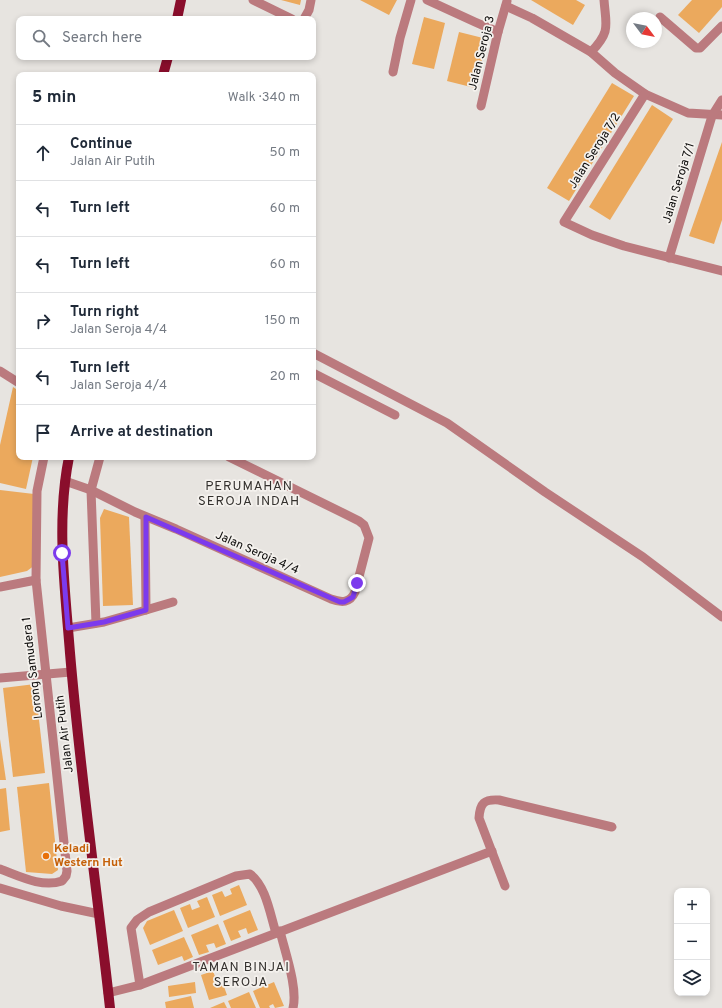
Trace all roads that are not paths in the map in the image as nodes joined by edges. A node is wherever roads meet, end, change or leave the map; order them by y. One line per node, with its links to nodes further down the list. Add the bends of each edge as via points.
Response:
1 (181, 0): 8 (main road)
2 (253, 0): 9 (street)
3 (311, 0): 10 (street)
4 (411, 0): 17 (street)
5 (427, 0): 13 (street)
6 (604, 0): 14 (street, via 606,32)
7 (506, 3): 13 (street, Jalan Seroja 3); 14 (street)
8 (178, 16)
9 (286, 16)
10 (306, 16)
11 (662, 19): 12 (street, via 696,48 700,48)
12 (722, 26)
13 (498, 32): 20 (street, Jalan Seroja 3)
14 (591, 52): 18 (street, via 615,73)
15 (167, 60): 16 (main road)
16 (164, 72)
17 (393, 72)
18 (646, 94): 22 (street, via 688,113); 23 (street, Jalan Seroja 7/2, via 564,222 604,240)
19 (722, 100): 22 (street, Jalan Seroja 7/1)
20 (481, 106)
21 (722, 115): 22 (street)
22 (712, 116): 23 (street, Jalan Seroja 7/1)
23 (669, 258): 24 (street)
24 (722, 271)
25 (316, 355): 41 (street, via 447,423 643,557)
26 (0, 371): 28 (street)
27 (316, 375): 29 (street)
28 (16, 381)
29 (395, 415)
30 (43, 460): 37 (street, Lorong Samudera 1, via 37,491)
31 (69, 460): 34 (main road, Jalan Air Putih)
32 (99, 460): 35 (street)
33 (234, 460): 36 (street, Jalan Seroja 4/4, via 364,525 369,538 353,597 340,602)
34 (65, 481): 35 (street, Jalan Seroja 4/4); 43 (main road, Jalan Air Putih, via 62,553)
35 (91, 490): 36 (street, Jalan Seroja 4/4); 42 (street)
36 (146, 517): 40 (street)
37 (36, 580): 38 (street); 45 (street, Lorong Samudera 1)
38 (0, 587)
39 (173, 602): 40 (street)
40 (146, 610): 42 (street)
41 (722, 617)
42 (96, 623): 43 (street)
43 (68, 628): 44 (main road, Jalan Air Putih)
44 (71, 672): 45 (street); 52 (main road, Jalan Air Putih)
45 (46, 674): 46 (street); 49 (street, Lorong Samudera 1, via 66,876 62,881 40,882)
46 (0, 678)
47 (612, 827): 48 (street, via 499,800 489,800 483,803 479,818)
48 (492, 851): 50 (street); 53 (street)
49 (0, 869)
50 (505, 886)
51 (0, 888): 52 (street)
52 (99, 914): 55 (main road, Jalan Air Putih)
53 (278, 932): 54 (street); 54 (street, via 257,879 250,874 236,876 149,912 136,920 131,928); 57 (street, via 292,981)
54 (140, 985): 55 (street)
55 (108, 993): 56 (main road, Jalan Air Putih)
56 (110, 1008)
57 (293, 1008)

